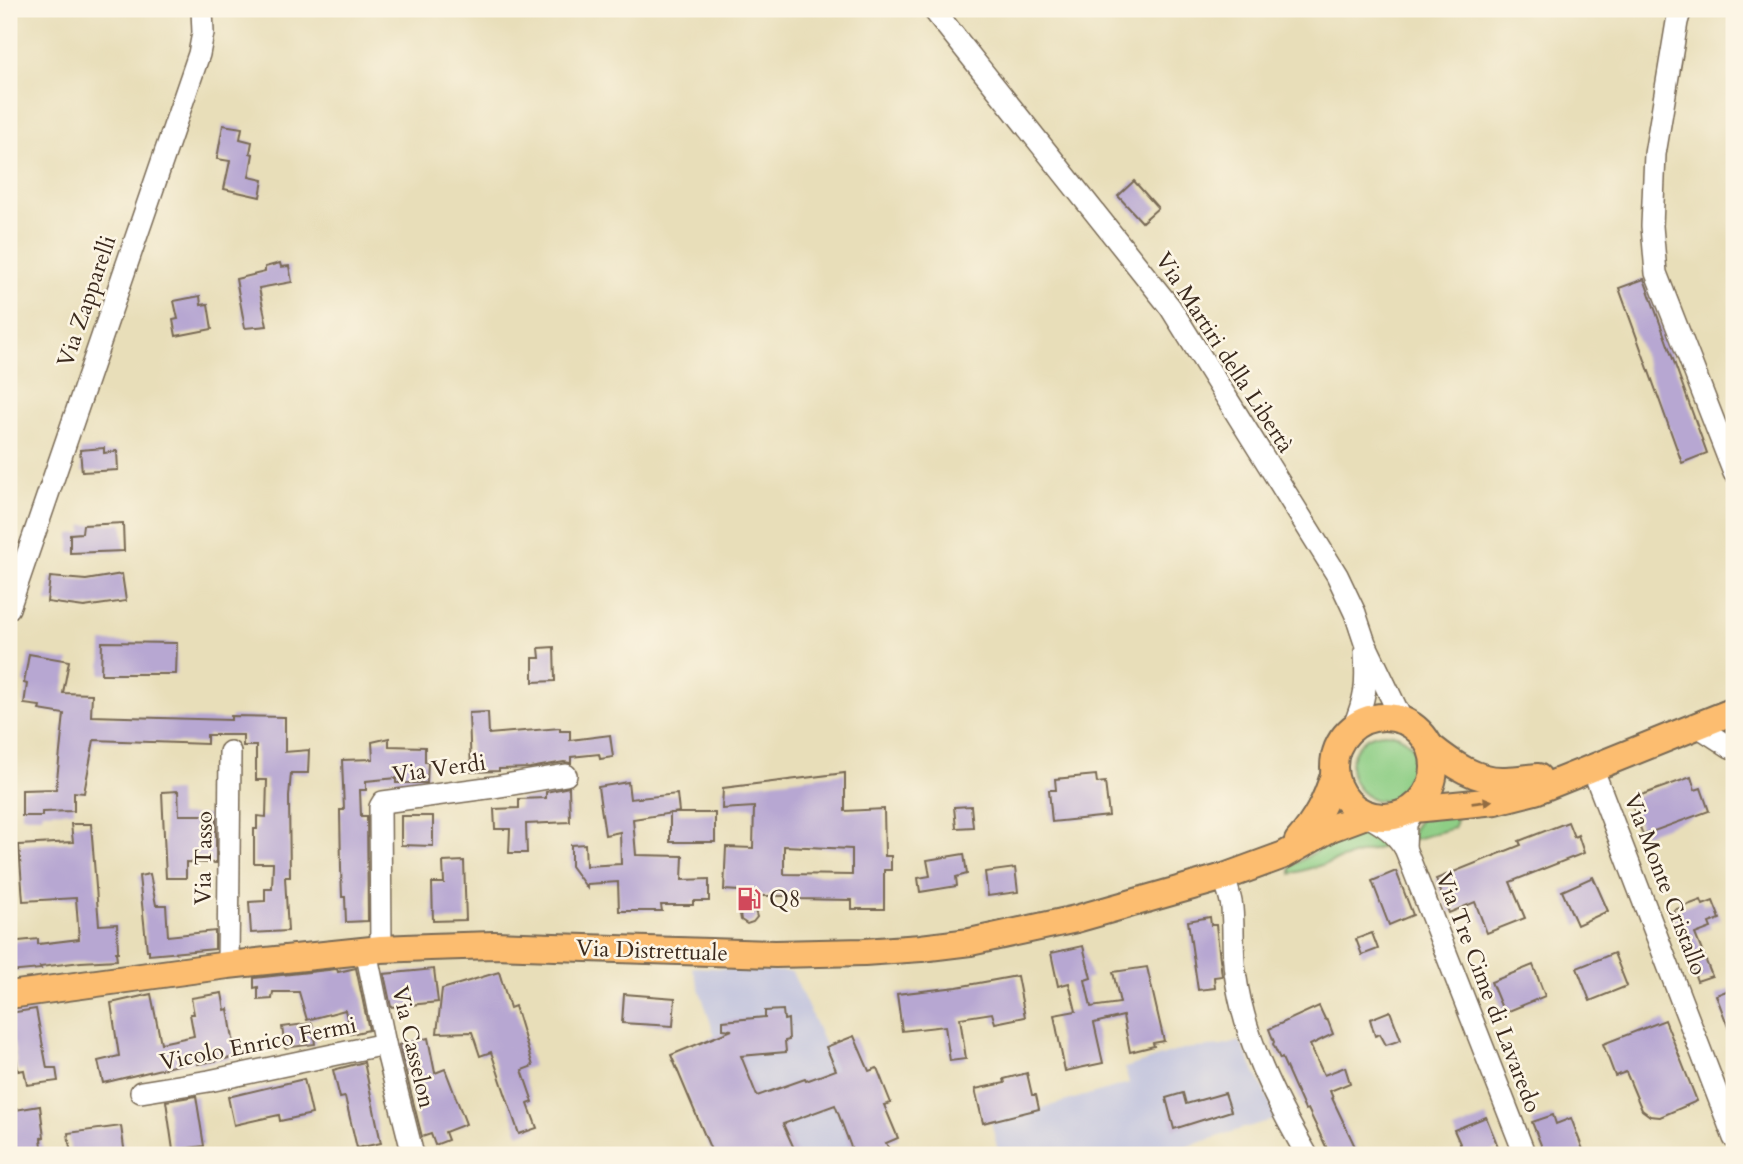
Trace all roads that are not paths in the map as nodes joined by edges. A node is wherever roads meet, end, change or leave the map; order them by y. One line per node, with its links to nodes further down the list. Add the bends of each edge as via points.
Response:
1 (202, 9): 5 (street, Via Zapparelli, via 199,54)
2 (933, 9): 6 (street, Via Martiri della Libertà, via 1170,307 1336,575)
3 (1681, 9): 4 (street, via 1655,154 1652,226 1656,273)
4 (1734, 473)
5 (9, 608)
6 (1365, 643): 8 (street); 10 (street, via 1367,680)
7 (1734, 711): 9 (main road, Via Distrettuale)
8 (1402, 720): 10 (main road, via 1385,716); 11 (main road, Via Distrettuale, via 1423,735)
9 (1696, 726): 12 (street); 14 (main road, Via Distrettuale)
10 (1353, 728): 16 (main road, Via Distrettuale, via 1337,749)
11 (1430, 747): 14 (main road, Via Distrettuale, via 1461,769 1489,779); 17 (main road, via 1435,763 1433,780)
12 (1734, 748)
13 (230, 752): 23 (street, Via Tasso)
14 (1585, 770): 17 (main road, Via Distrettuale, one-way to 14, via 1496,800 1535,791); 27 (street, Via Monte Cristallo)
15 (566, 775): 22 (street, Via Verdi, via 383,802)
16 (1334, 775): 18 (main road, via 1345,799); 20 (main road, Via Distrettuale, via 1320,812)
17 (1414, 808): 18 (main road, Via Distrettuale, via 1399,816); 19 (street, via 1406,824)
18 (1366, 815): 19 (street, Via Tre Cime di Lavaredo, via 1388,828); 20 (main road, Via Distrettuale, via 1331,828)
19 (1405, 848): 30 (street, Via Tre Cime di Lavaredo)
20 (1284, 855): 21 (main road, Via Distrettuale)
21 (1224, 877): 22 (main road, Via Distrettuale, via 1021,932 921,948 775,954 494,945); 29 (street, via 1246,1025 1258,1059)
22 (373, 950): 23 (main road, Via Distrettuale); 25 (street, Via Casselon)
23 (228, 965): 24 (main road, Via Distrettuale)
24 (9, 995)
25 (385, 1044): 26 (street, Vicolo Enrico Fermi); 28 (street, Via Casselon)
26 (141, 1092)
27 (1734, 1138)
28 (413, 1155)
29 (1307, 1155)
30 (1525, 1155)

